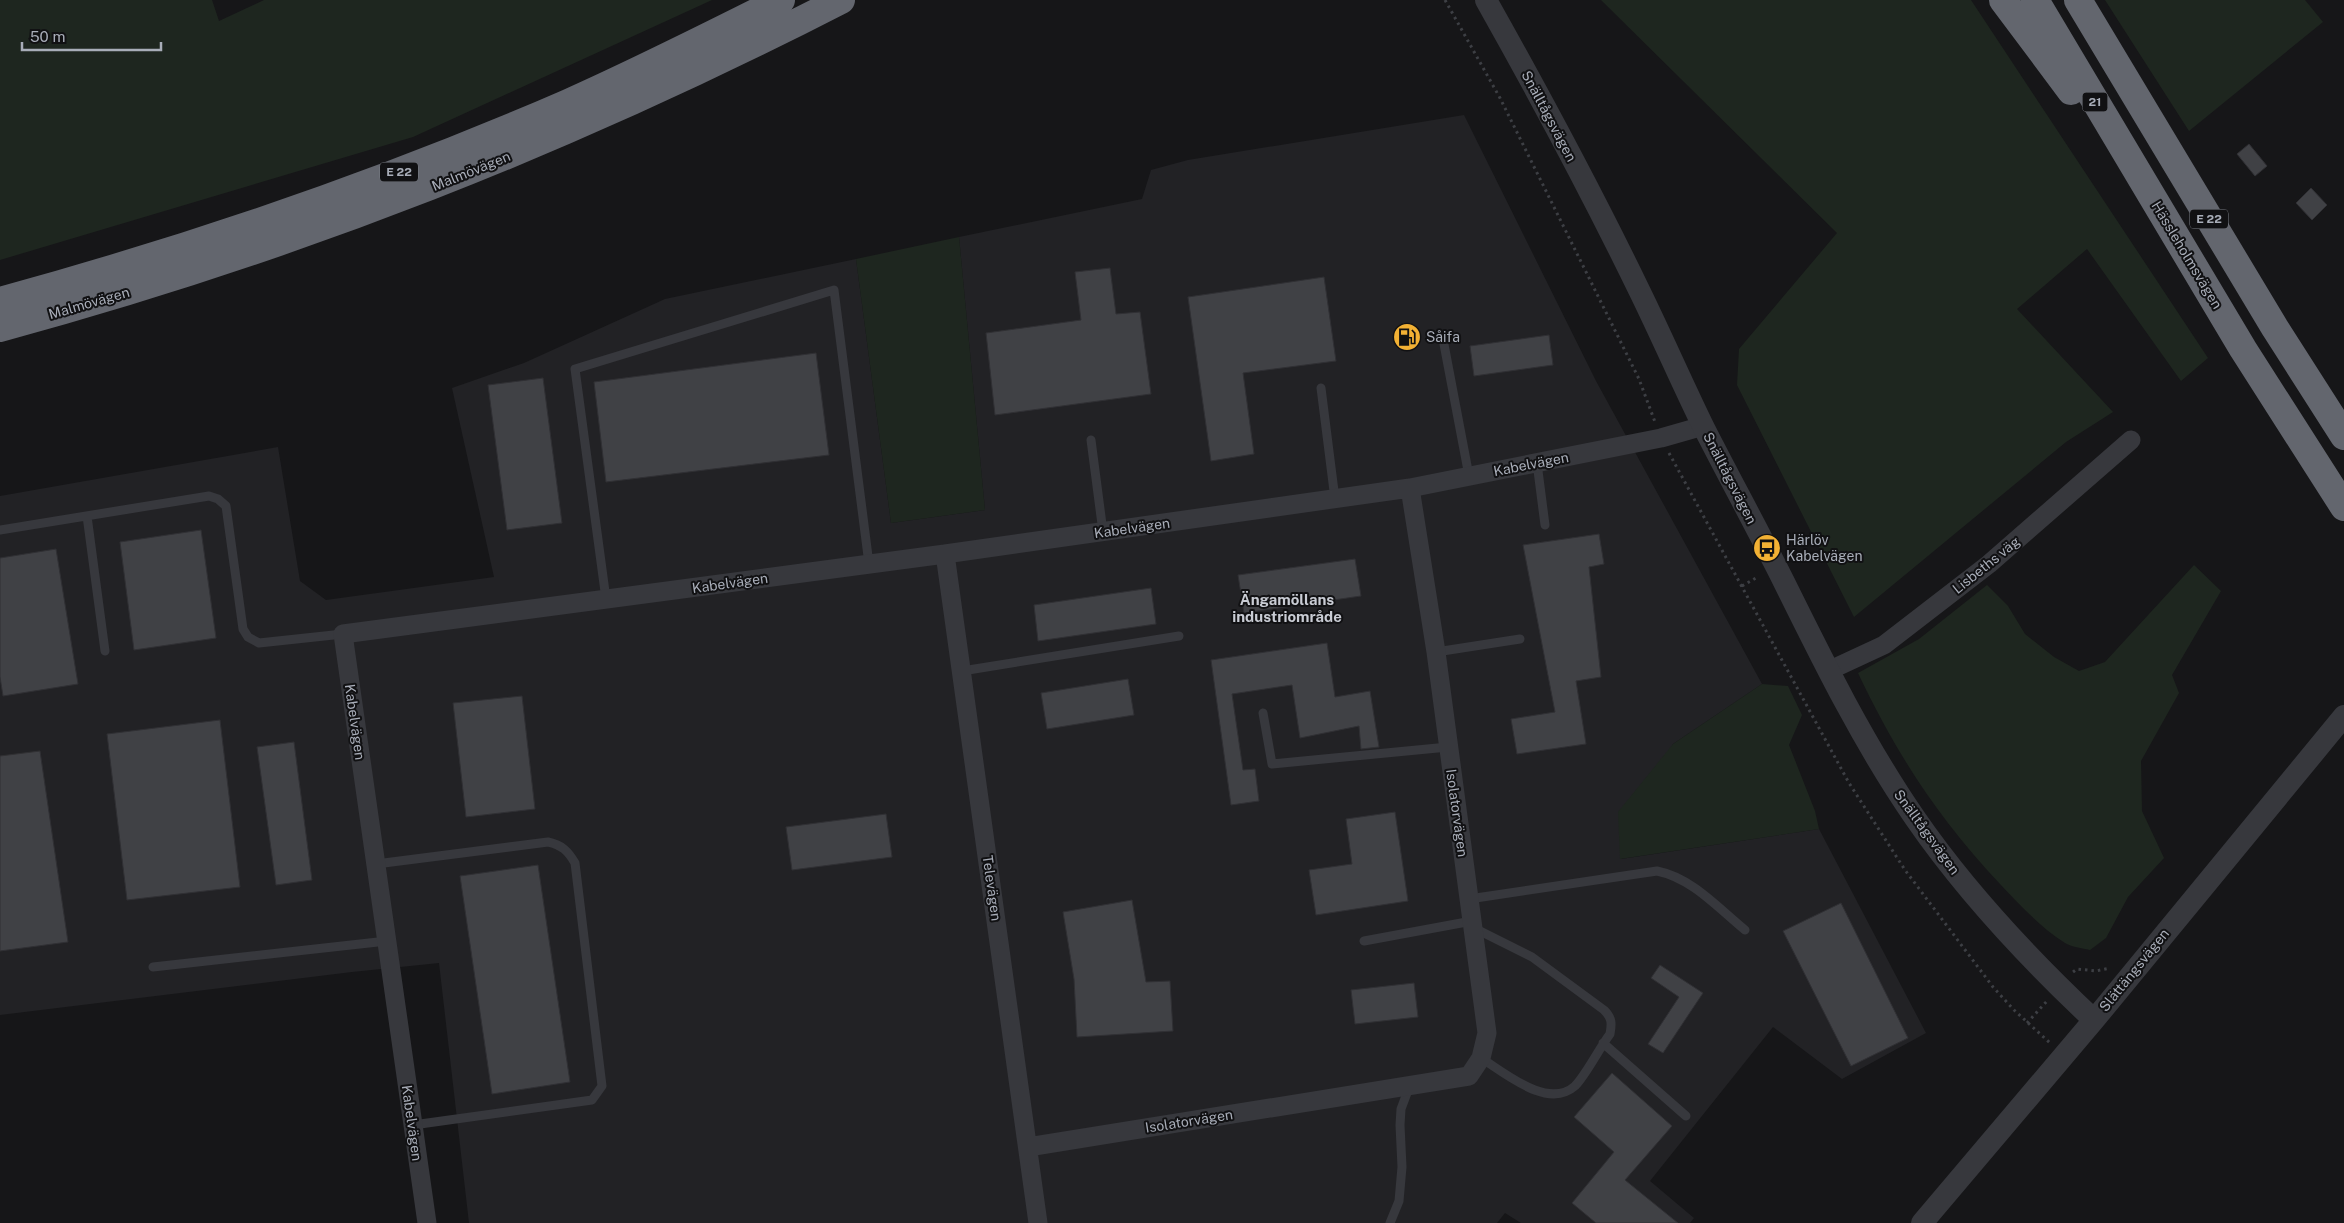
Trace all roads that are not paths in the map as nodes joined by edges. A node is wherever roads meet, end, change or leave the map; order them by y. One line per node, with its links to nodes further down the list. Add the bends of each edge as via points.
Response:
1 (781, 0): 8 (highway, Malmövägen / E 22, via 569,102 385,177 223,235)
2 (841, 0): 9 (highway, Malmövägen / E 22, via 731,56 580,125 394,202 231,260)
3 (1486, 0): 12 (street, Snälltågsvägen, via 1545,106 1640,291)
4 (2003, 0): 7 (highway, E 22)
5 (2035, 0): 7 (highway, Hässleholmsvägen / 21)
6 (2078, 0): 13 (highway, E 22, via 2275,328)
7 (2156, 204): 20 (highway, Hässleholmsvägen / E 22, via 2243,349)
8 (0, 301)
9 (0, 328)
10 (1442, 339): 17 (lane)
11 (1321, 388): 19 (lane)
12 (1703, 426): 16 (street, Kabelvägen, via 1661,438); 34 (street, Snälltågsvägen)
13 (2344, 436)
14 (1091, 440): 24 (lane)
15 (2131, 440): 34 (street, Lisbeths väg, via 1989,564 1884,645)
16 (1537, 463): 17 (street, Kabelvägen); 22 (lane)
17 (1469, 476): 18 (street, Kabelvägen)
18 (1410, 488): 19 (street, Kabelvägen); 32 (street, Isolatorvägen)
19 (1335, 499): 24 (street, Kabelvägen)
20 (2344, 507)
21 (87, 516): 23 (lane); 28 (lane, via 209,496 218,499 226,506 243,629 248,637 259,643); 31 (lane)
22 (1545, 525)
23 (0, 530)
24 (1103, 532): 25 (street, Kabelvägen)
25 (945, 554): 26 (street, Kabelvägen); 33 (street, Televägen)
26 (869, 564): 27 (street, Kabelvägen); 27 (lane, via 834,290 574,369)
27 (606, 599): 28 (street, Kabelvägen)
28 (343, 634): 38 (street, Kabelvägen)
29 (1179, 636): 33 (lane)
30 (1520, 639): 32 (lane)
31 (105, 651)
32 (1436, 652): 37 (street, Isolatorvägen)
33 (962, 671): 51 (street, Televägen)
34 (1828, 671): 45 (street, Snälltågsvägen, via 1876,757 1916,819 1963,882 2006,933)
35 (1264, 714): 37 (lane, via 1272,764)
36 (2344, 716): 45 (street, Slättängsvägen)
37 (1448, 747): 39 (street, Isolatorvägen)
38 (376, 864): 42 (street, Kabelvägen); 50 (lane, via 548,842 569,852 575,863 602,1086 599,1093 592,1100)
39 (1468, 899): 40 (street, Isolatorvägen); 41 (lane, via 1657,871 1674,874 1689,883)
40 (1473, 924): 43 (lane); 46 (lane, via 1532,957 1604,1010 1611,1017 1612,1024); 47 (street, Isolatorvägen, via 1487,1033)
41 (1745, 930)
42 (386, 941): 44 (lane); 50 (street, Kabelvägen)
43 (1364, 941)
44 (153, 967)
45 (2094, 1020): 55 (street, Slättängsvägen)
46 (1603, 1043): 47 (lane, via 1575,1086 1554,1094 1541,1094); 49 (lane)
47 (1481, 1058): 48 (street, Isolatorvägen, via 1469,1076)
48 (1410, 1085): 51 (street, Isolatorvägen); 54 (lane, via 1401,1109 1400,1194)
49 (1686, 1116)
50 (413, 1125): 52 (street, Kabelvägen)
51 (1028, 1147): 53 (street, Televägen)
52 (427, 1223)
53 (1038, 1223)
54 (1390, 1223)
55 (1922, 1223)

